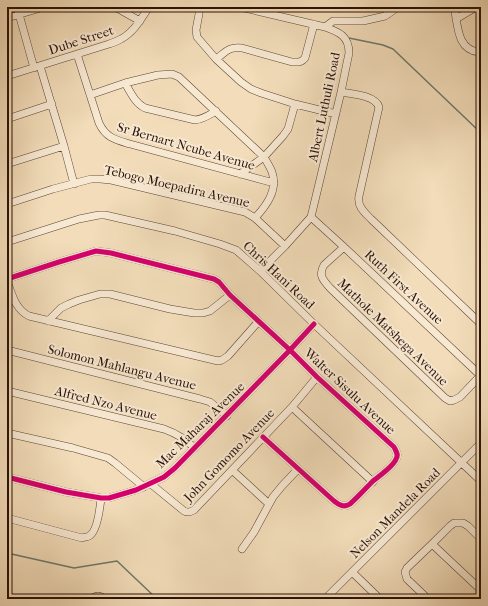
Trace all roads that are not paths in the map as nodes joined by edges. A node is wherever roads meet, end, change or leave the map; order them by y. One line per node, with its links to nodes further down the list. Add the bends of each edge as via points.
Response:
1 (44, 7): 9 (street)
2 (115, 7): 12 (street)
3 (148, 7): 12 (street, Dube Street)
4 (199, 7): 17 (street, via 197,37)
5 (240, 7): 13 (street, Albert Luthuli Road)
6 (397, 7): 14 (street, via 385,16 363,21 333,22)
7 (454, 7): 11 (street)
8 (476, 7): 11 (street)
9 (18, 10): 10 (street); 18 (street)
10 (7, 18)
11 (456, 19): 15 (street, via 462,41 474,52)
12 (140, 21): 16 (street, Dube Street, via 122,39)
13 (314, 24): 14 (street, Albert Luthuli Road); 17 (street, via 305,58 300,62 234,47)
14 (325, 27): 21 (street, Albert Luthuli Road, via 342,36 349,48)
15 (480, 52)
16 (77, 54): 18 (street, Dube Street); 22 (street, Sr Bernart Ncube Avenue)
17 (216, 59): 24 (street, via 251,89)
18 (37, 67): 19 (street, Dube Street); 23 (street)
19 (7, 76)
20 (125, 83): 22 (street); 25 (street, via 172,74 183,80); 25 (street, via 134,100 145,108 195,120 206,118)
21 (341, 92): 26 (street, Albert Luthuli Road); 46 (street, via 369,97 378,105 359,205)
22 (90, 95): 31 (street, Sr Bernart Ncube Avenue, via 102,129 111,138)
23 (52, 104): 27 (street); 28 (street)
24 (295, 104): 26 (street); 29 (street, via 288,129)
25 (216, 111): 29 (street)
26 (336, 114): 35 (street, Albert Luthuli Road)
27 (7, 119)
28 (64, 146): 30 (street); 32 (street)
29 (264, 157): 31 (street); 33 (street, via 272,172)
30 (7, 164)
31 (240, 174): 33 (street, Sr Bernart Ncube Avenue)
32 (74, 184): 34 (street, Tebogo Moepadira Avenue); 36 (street, Tebogo Moepadira Avenue, via 96,179 111,180 245,212)
33 (274, 184): 36 (street, via 270,199)
34 (7, 204)
35 (311, 217): 38 (street, Albert Luthuli Road); 39 (street, Ruth First Avenue)
36 (256, 218): 38 (street, Tebogo Moepadira Avenue)
37 (7, 242): 40 (street, Chris Hani Road, via 79,219 105,215 231,247)
38 (285, 246): 40 (street, Albert Luthuli Road)
39 (344, 246): 49 (street, Ruth First Avenue); 49 (street, Mathole Matshega Avenue, via 324,265 321,273 325,283 445,398 450,401 456,399)
40 (260, 271): 45 (street, Chris Hani Road)
41 (7, 280): 42 (street, Walter Sisulu Avenue, via 99,251 214,279); 43 (street, via 17,306 29,316)
42 (230, 295): 43 (street, via 207,313 198,313 100,294 61,308); 44 (street, Walter Sisulu Avenue)
43 (48, 321): 44 (street, via 218,361 228,356)
44 (258, 322): 48 (street, Walter Sisulu Avenue)
45 (314, 324): 48 (street, Mac Maharaj Avenue); 58 (street, Chris Hani Road)
46 (481, 324)
47 (7, 350): 53 (street, Solomon Mahlangu Avenue, via 205,400)
48 (290, 350): 50 (street, Walter Sisulu Avenue); 53 (street, Mac Maharaj Avenue)
49 (481, 375)
50 (317, 377): 52 (street, John Gomomo Avenue); 63 (street, Walter Sisulu Avenue, via 398,454 396,461)
51 (7, 391): 57 (street, Alfred Nzo Avenue, via 175,433)
52 (292, 407): 55 (street, John Gomomo Avenue); 63 (street)
53 (227, 416): 57 (street, Mac Maharaj Avenue)
54 (7, 433): 65 (street, via 108,458)
55 (263, 438): 59 (street); 60 (street, John Gomomo Avenue)
56 (481, 443): 58 (street, Nelson Mandela Road)
57 (195, 448): 64 (street, Mac Maharaj Avenue, via 175,468)
58 (462, 463): 62 (street, Chris Hani Road); 72 (street, Nelson Mandela Road)
59 (298, 469): 63 (street, via 341,506 350,504); 67 (street)
60 (232, 470): 64 (street, John Gomomo Avenue, via 194,510 188,513); 67 (street)
61 (7, 477): 66 (street, Mac Maharaj Avenue)
62 (481, 481)
63 (373, 482)
64 (151, 484): 65 (street, Mac Maharaj Avenue)
65 (144, 487): 66 (street, Mac Maharaj Avenue)
66 (101, 498): 68 (street, via 96,527 88,537 82,538)
67 (269, 504): 71 (street)
68 (7, 518)
69 (481, 539): 70 (street, via 468,526 458,522 450,526)
70 (432, 544): 73 (street); 78 (street, via 405,572 407,579)
71 (242, 550)
72 (352, 572): 76 (street, Nelson Mandela Road); 77 (street)
73 (481, 590)
74 (91, 599): 75 (street, via 101,596)
75 (105, 599)
76 (325, 599)
77 (380, 599)
78 (428, 599)

